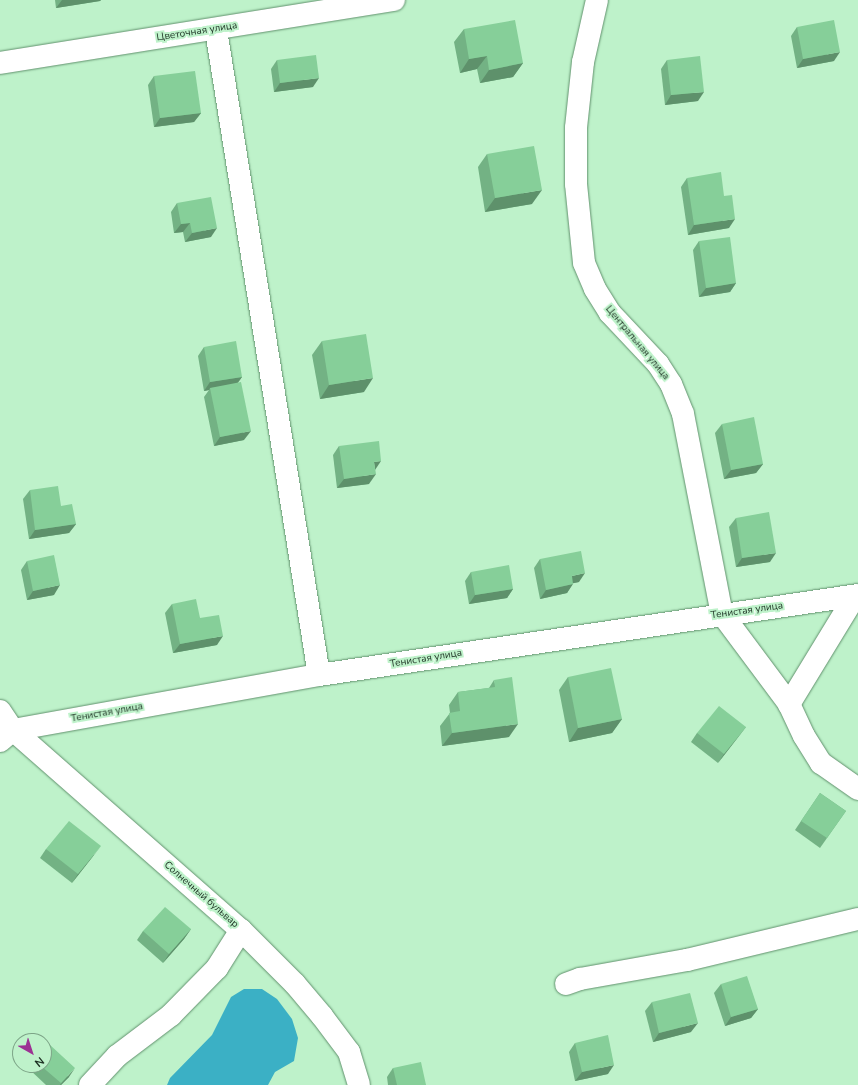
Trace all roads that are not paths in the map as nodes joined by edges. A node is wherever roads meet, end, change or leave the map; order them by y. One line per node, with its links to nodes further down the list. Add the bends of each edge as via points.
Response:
1 (394, 0): 3 (street, Цветочная улица)
2 (597, 0): 6 (street, Центральная улица, via 583,62 576,128 576,184 584,263 595,289 610,313 658,364 671,384 683,414)
3 (216, 30): 4 (street, Цветочная улица); 7 (street)
4 (0, 63)
5 (857, 595): 6 (street, Тенистая улица); 8 (street)
6 (722, 614): 7 (street, Тенистая улица); 8 (street)
7 (319, 675): 10 (street, Тенистая улица)
8 (789, 704): 11 (street, via 804,736 821,763)
9 (0, 711): 10 (street, Солнечный бульвар)
10 (6, 735): 13 (street, Солнечный бульвар)
11 (858, 789)
12 (858, 919): 14 (street, via 687,960 580,979)
13 (241, 930): 15 (street, via 217,968 172,1015 117,1056); 16 (street, Солнечный бульвар, via 295,984 322,1016 349,1052)
14 (566, 984)
15 (90, 1085)
16 (359, 1085)

